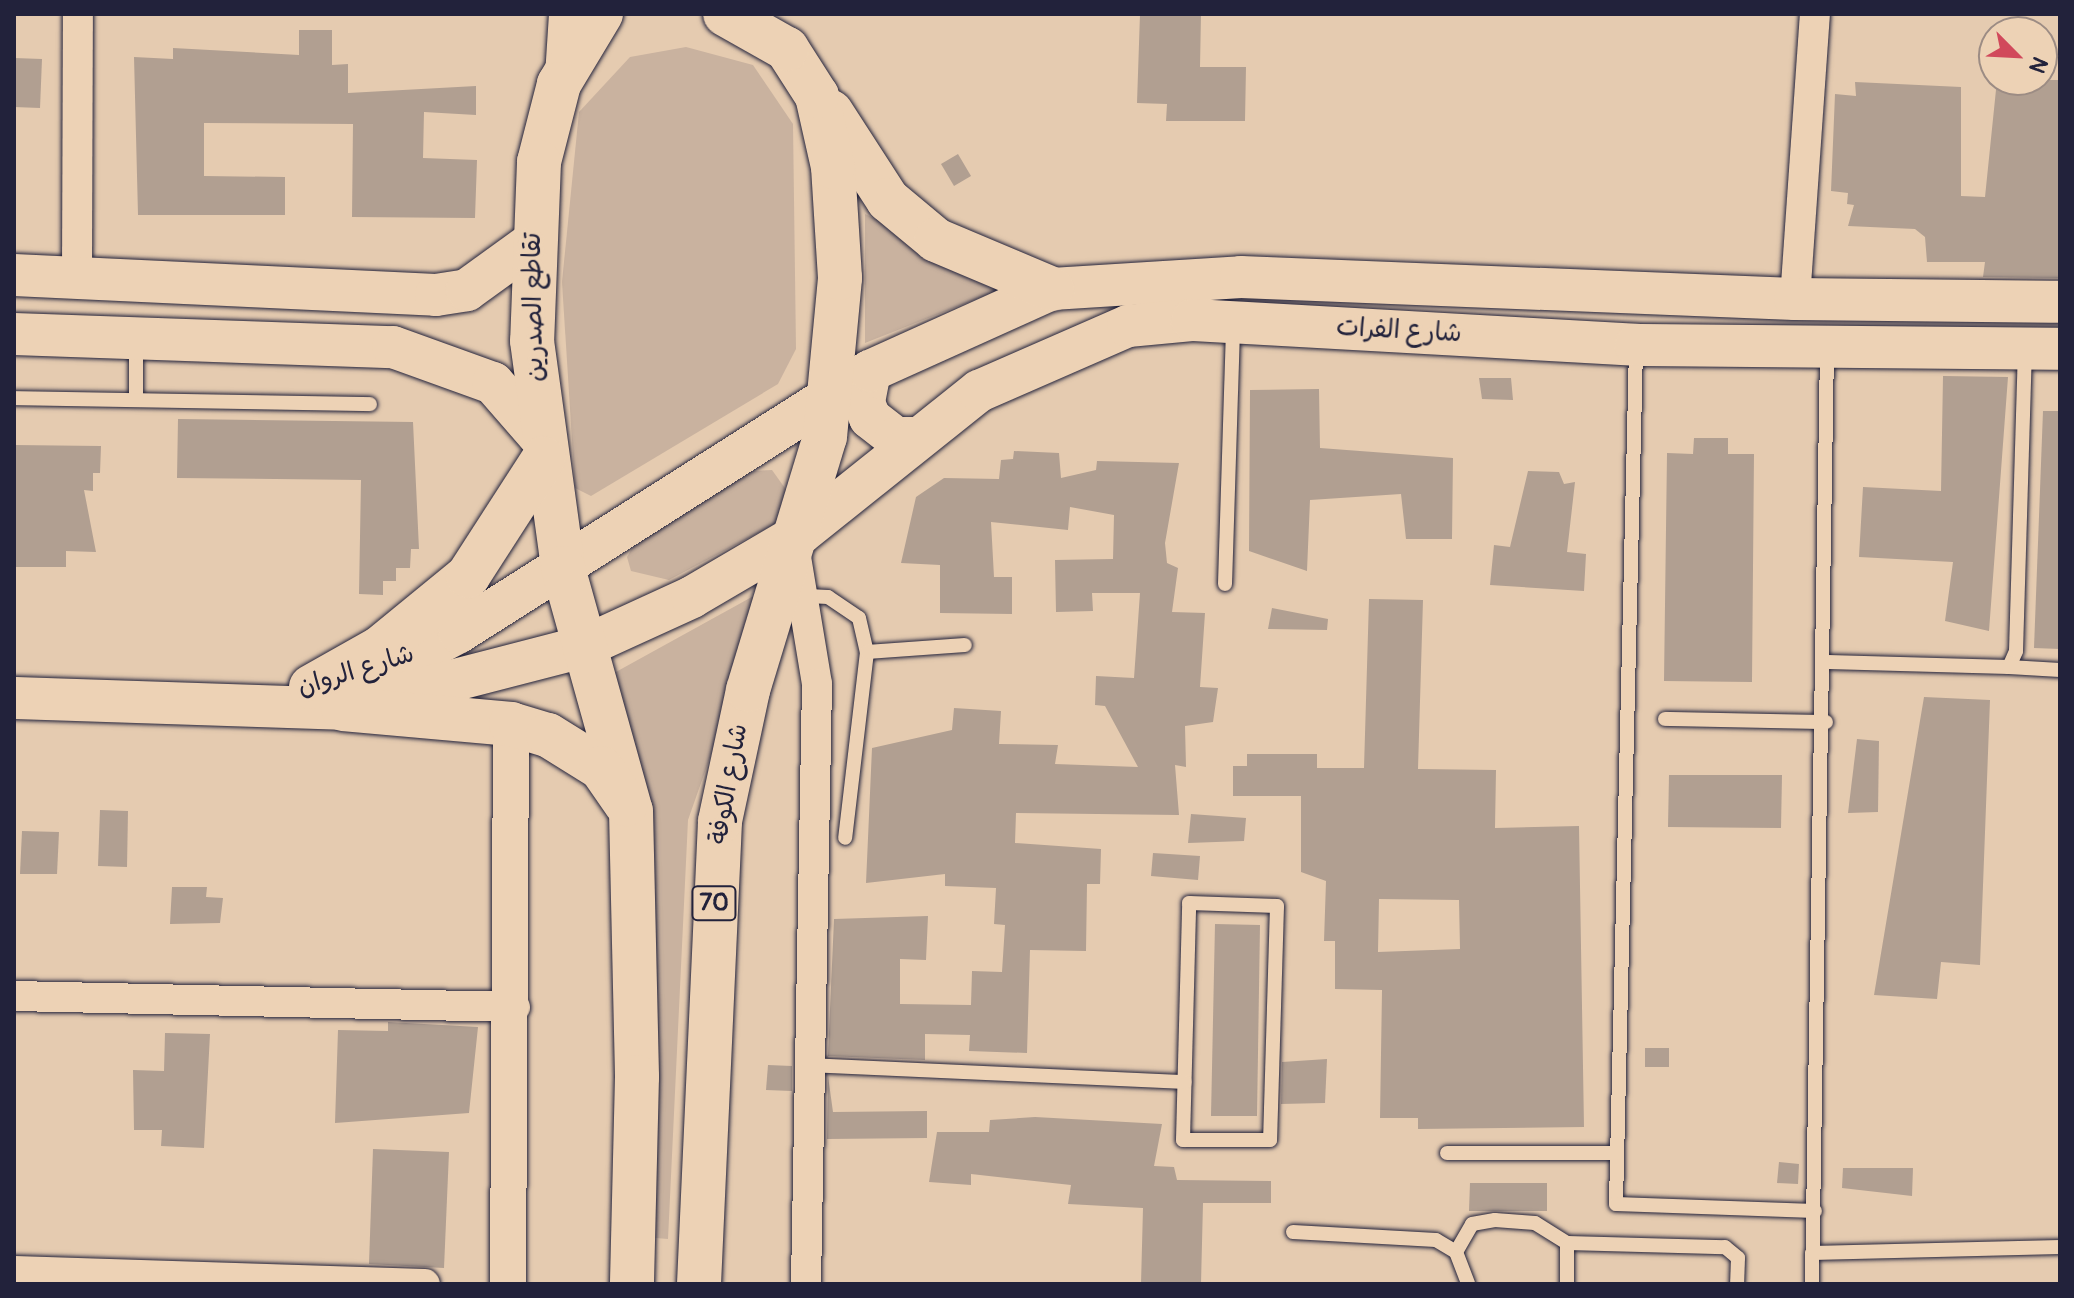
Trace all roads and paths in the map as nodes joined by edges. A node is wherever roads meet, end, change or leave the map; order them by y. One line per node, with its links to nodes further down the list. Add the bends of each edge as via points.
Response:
1 (78, 14): 9 (street)
2 (601, 14): 7 (highway)
3 (635, 14): 7 (highway)
4 (725, 14): 6 (highway)
5 (1815, 14): 12 (street)
6 (790, 48): 11 (highway, via 888,200 936,240); 22 (highway, 70, via 822,112 839,222)
7 (567, 49): 8 (highway, تقاطع الصدرين, via 539,162)
8 (532, 243): 9 (main road, via 467,290 436,295); 27 (highway, تقاطع الصدرين)
9 (77, 274): 10 (main road)
10 (14, 275)
11 (1052, 289): 12 (main road, شارع الفرات, via 1241,277); 21 (main road, شارع الفرات)
12 (1795, 299): 13 (main road, شارع الفرات)
13 (2018, 300): 14 (main road, شارع الفرات); 20 (main road)
14 (2060, 302)
15 (1233, 323): 19 (main road, شارع الفرات); 26 (main road, شارع الفرات, via 1128,326 1065,348 979,391); 30 (lane)
16 (14, 334): 17 (main road)
17 (136, 337): 24 (lane); 27 (main road, via 347,342 434,357 493,383)
18 (1827, 344): 19 (main road, شارع الفرات); 20 (main road, شارع الفرات); 35 (lane)
19 (1636, 345): 50 (lane)
20 (2043, 349): 36 (lane, via 2016,651)
21 (870, 371): 22 (main road, شارع الفرات); 26 (main road, via 864,403 870,418 896,438)
22 (831, 395): 28 (highway, 70); 29 (main road, شارع الروان)
23 (14, 398): 24 (lane)
24 (136, 400): 25 (lane)
25 (370, 404)
26 (913, 438): 28 (main road, شارع الفرات)
27 (542, 448): 29 (highway, تقاطع الصدرين); 39 (highway, via 468,576)
28 (798, 542): 31 (street); 33 (main road, شارع الروان); 61 (highway, شارع الكوفة / 70, via 748,690 720,821)
29 (563, 568): 33 (highway); 39 (main road, شارع الروان, via 399,664)
30 (1225, 584)
31 (808, 596): 34 (lane, via 828,597 859,618); 47 (street, via 818,729)
32 (965, 645): 34 (lane)
33 (583, 647): 39 (main road, شارع الروان); 43 (highway, via 619,749)
34 (867, 652): 44 (lane)
35 (1828, 662): 36 (lane); 41 (lane)
36 (2009, 667): 37 (lane)
37 (2060, 670)
38 (14, 698): 39 (main road, شارع الروان, via 223,705)
39 (327, 698): 42 (highway)
40 (1665, 719): 41 (lane)
41 (1826, 722): 51 (lane)
42 (511, 724): 43 (highway, via 571,745 601,768); 46 (street)
43 (631, 811): 60 (highway, via 637,1077)
44 (845, 838)
45 (14, 996): 46 (street)
46 (515, 1007): 59 (street)
47 (808, 1065): 48 (lane); 62 (street)
48 (1185, 1082): 48 (lane, via 1189,903 1277,906 1270,1140 1183,1140)
49 (1447, 1153): 50 (lane)
50 (1617, 1153): 51 (lane, via 1616,1204)
51 (1815, 1211): 56 (lane)
52 (1293, 1232): 55 (lane, via 1436,1240)
53 (1567, 1243): 55 (lane, via 1535,1223 1495,1220 1472,1224); 64 (lane); 65 (lane, via 1725,1247 1738,1258)
54 (2060, 1247): 56 (lane)
55 (1456, 1252): 63 (lane)
56 (1812, 1253): 66 (lane)
57 (14, 1271): 58 (street)
58 (425, 1284)
59 (508, 1284)
60 (632, 1284)
61 (699, 1284)
62 (806, 1284)
63 (1468, 1284)
64 (1567, 1284)
65 (1737, 1284)
66 (1812, 1284)

